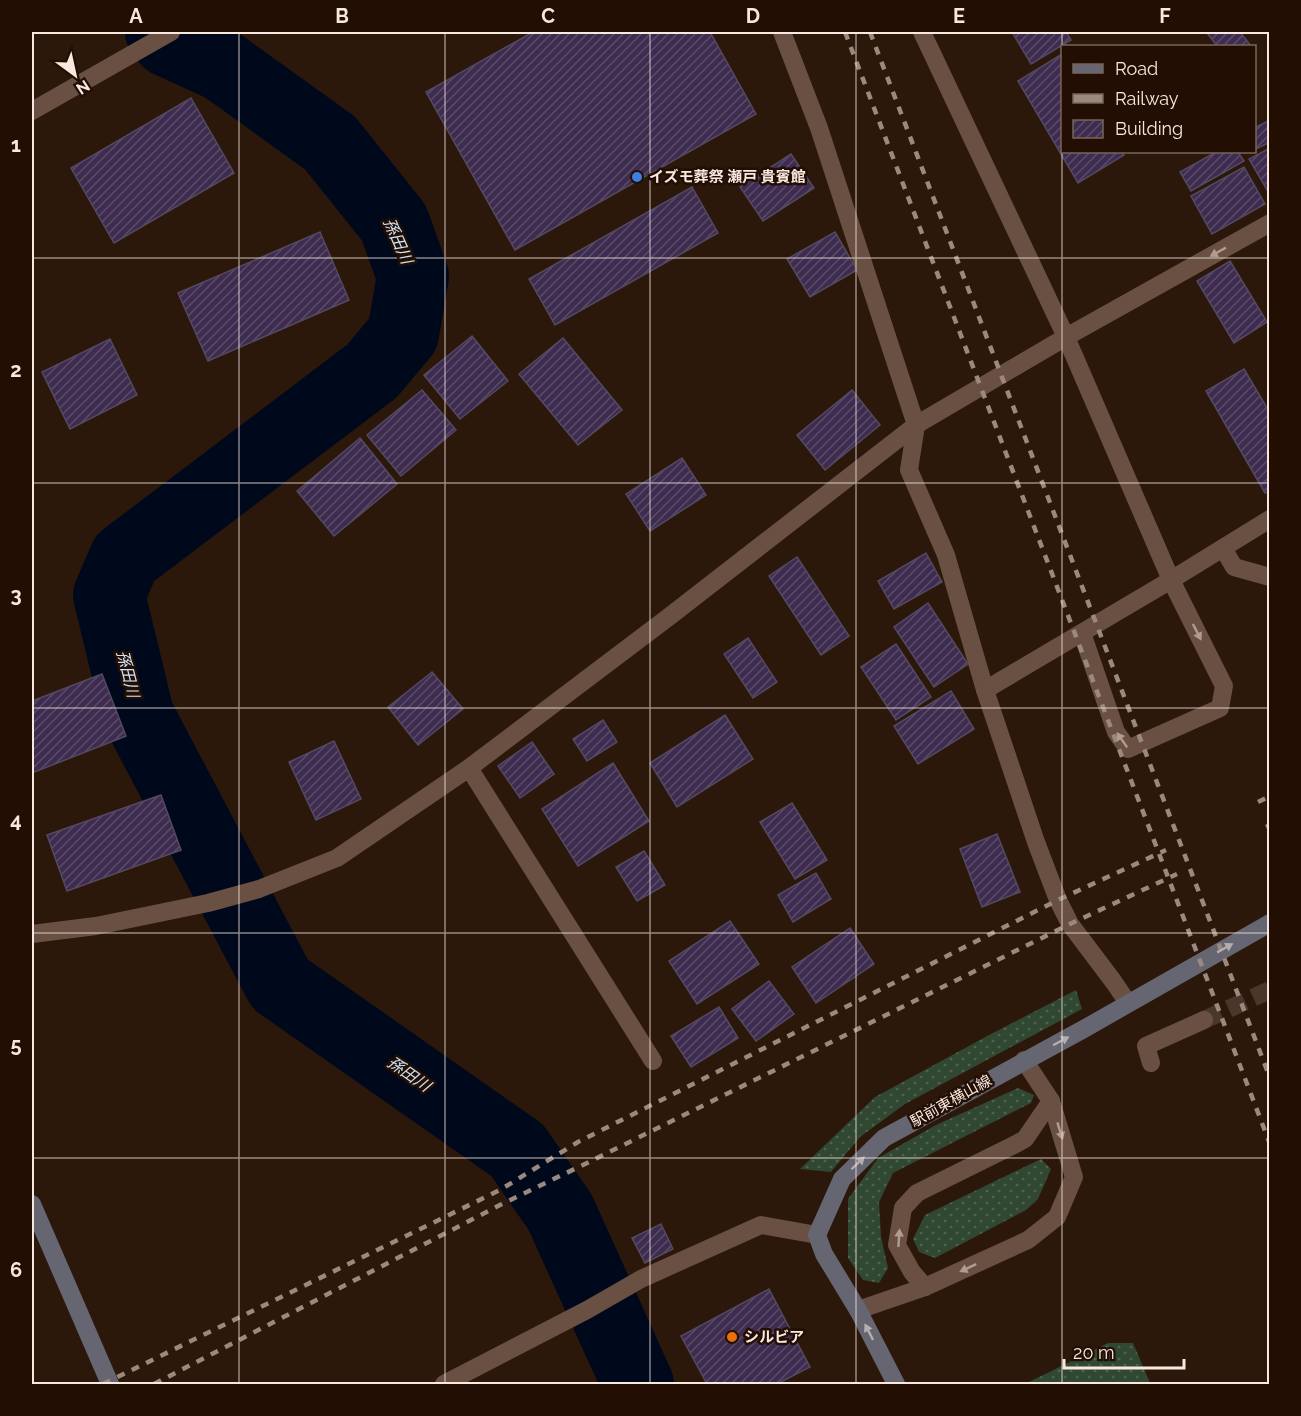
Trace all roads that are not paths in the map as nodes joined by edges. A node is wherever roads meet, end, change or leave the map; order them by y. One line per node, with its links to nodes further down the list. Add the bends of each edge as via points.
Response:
1 (171, 32): 4 (street)
2 (782, 32): 7 (street, via 819,128)
3 (922, 32): 6 (street)
4 (32, 111)
5 (1269, 223): 6 (street, one-way to 6)
6 (1066, 337): 7 (street); 11 (street)
7 (916, 425): 13 (street, via 909,470 946,555); 14 (street)
8 (1269, 519): 9 (street)
9 (1222, 548): 10 (street, via 1234,567); 11 (street)
10 (1269, 577)
11 (1171, 580): 12 (street); 12 (street, one-way to 12, via 1224,686 1220,708 1128,749 1116,732)
12 (1082, 633): 13 (street)
13 (985, 690): 17 (street, via 1058,900 1070,924)
14 (469, 768): 16 (street, via 337,858 259,889 96,926); 19 (street)
15 (1269, 923): 17 (street, 駅前東横山線, one-way to 15)
16 (32, 934)
17 (1128, 1003): 20 (street, 駅前東横山線, one-way to 17)
18 (1204, 1020): 21 (street, via 1146,1046)
19 (653, 1060)
20 (1024, 1060): 22 (street); 24 (street, 駅前東横山線, one-way to 20, via 842,1179 884,1138)
21 (1151, 1063)
22 (1051, 1101): 25 (street, one-way to 25, via 1074,1177 1057,1217 1028,1240); 25 (street, one-way to 22, via 897,1245 903,1208 916,1193 1024,1139)
23 (32, 1204): 27 (street)
24 (817, 1235): 26 (street); 28 (street, via 760,1225 641,1279)
25 (925, 1287): 26 (street)
26 (858, 1310): 29 (street, one-way to 26)
27 (110, 1384)
28 (444, 1384)
29 (896, 1384)

